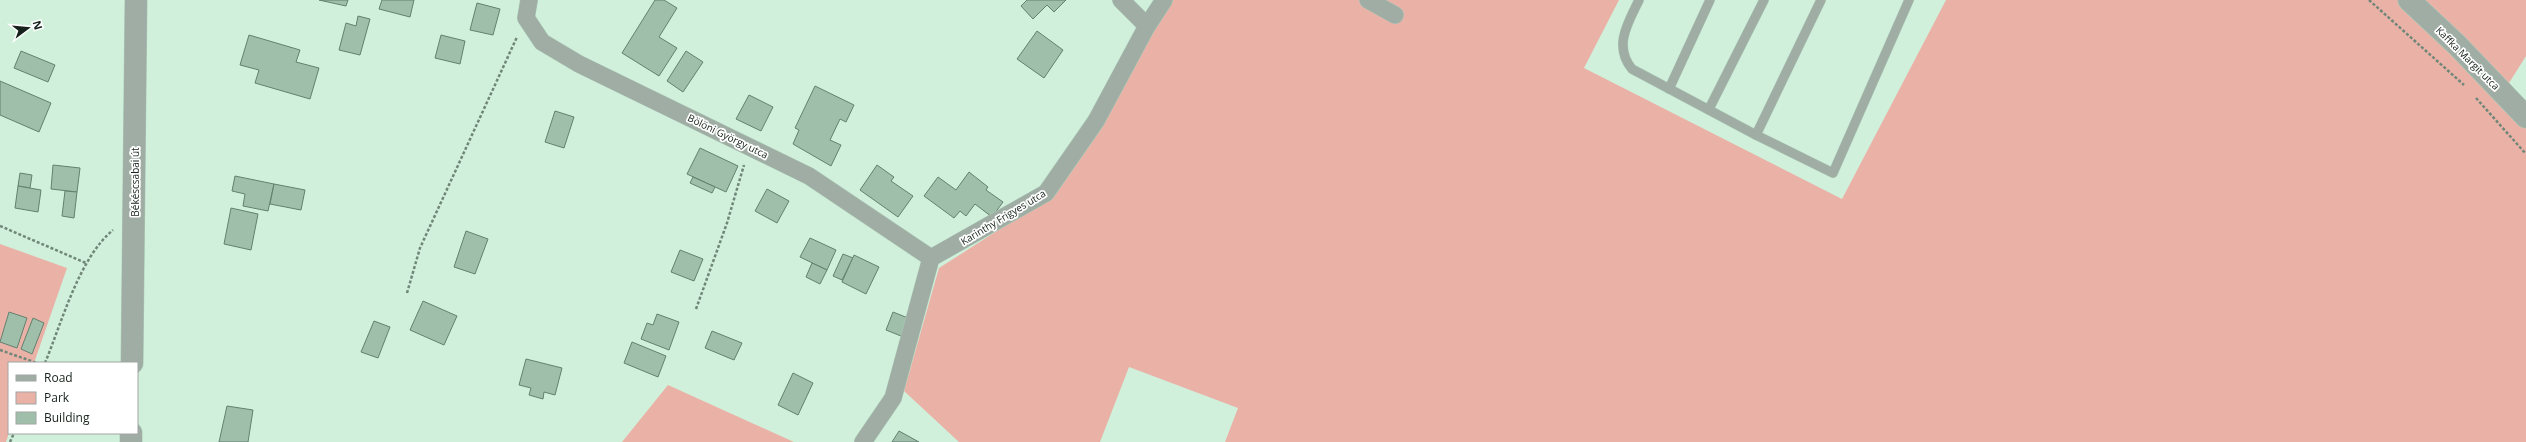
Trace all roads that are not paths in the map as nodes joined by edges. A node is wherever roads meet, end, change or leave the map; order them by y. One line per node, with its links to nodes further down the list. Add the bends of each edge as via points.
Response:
1 (136, 0): 19 (street, Békéscsabai út)
2 (529, 0): 18 (street, Bölöni György utca, via 526,18 542,42 573,60 809,176)
3 (1121, 0): 13 (street)
4 (1164, 0): 13 (street, Karinthy Frigyes utca)
5 (1368, 0): 12 (street)
6 (1639, 0): 14 (lane, via 1625,28 1622,54 1632,69)
7 (1710, 0): 14 (lane)
8 (1764, 0): 15 (lane)
9 (1821, 0): 17 (lane)
10 (1909, 0): 17 (lane, via 1833,173)
11 (2409, 0): 16 (street, Kaffka Margit utca, via 2457,45)
12 (1395, 15)
13 (1147, 26): 18 (street, Karinthy Frigyes utca, via 1096,121 1046,193)
14 (1669, 89): 15 (lane)
15 (1709, 110): 17 (lane)
16 (2526, 117)
17 (1756, 135)
18 (931, 258): 20 (street, via 893,398)
19 (132, 362)
20 (863, 442)

